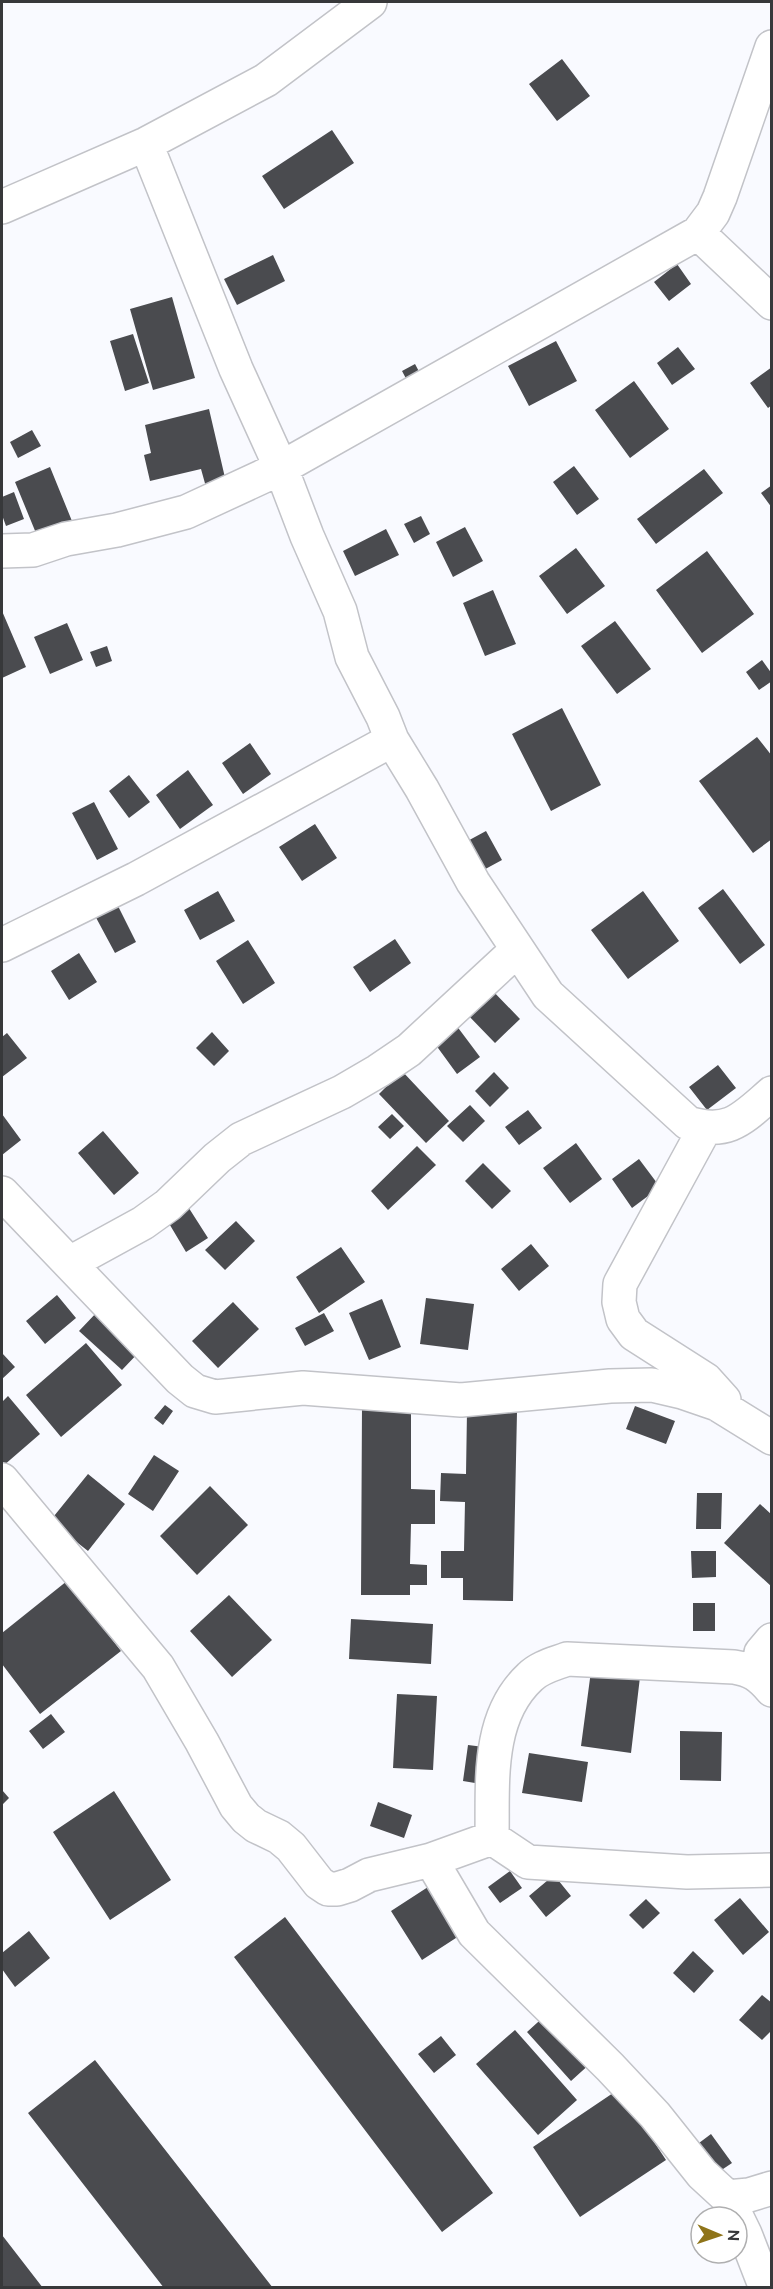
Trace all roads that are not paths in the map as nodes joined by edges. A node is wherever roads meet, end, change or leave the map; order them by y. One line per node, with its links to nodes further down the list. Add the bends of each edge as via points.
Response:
1 (370, 2): 3 (street, via 266,80)
2 (771, 47): 5 (street, via 720,197)
3 (146, 144): 4 (street); 7 (street, via 236,369)
4 (2, 207)
5 (698, 233): 6 (street); 7 (street)
6 (771, 303)
7 (281, 468): 8 (street, via 186,512 33,550); 9 (street, via 340,611 352,657)
8 (2, 551)
9 (392, 740): 10 (street, via 136,879); 11 (street, via 473,882)
10 (2, 945)
11 (517, 950): 13 (street, via 548,995 688,1123); 15 (street, via 409,1050 342,1092 241,1138 168,1205)
12 (771, 1093): 13 (street, via 741,1120)
13 (705, 1128): 16 (street, via 621,1284 619,1302 623,1319 634,1334 706,1380)
14 (5, 1202): 15 (street)
15 (70, 1263): 16 (street, via 180,1379 195,1391 215,1397 303,1388 460,1400 652,1385 717,1404)
16 (759, 1430): 17 (street)
17 (771, 1455)
18 (2, 1480): 22 (street, via 158,1667 236,1806 255,1826 291,1847 319,1883 337,1889 369,1875)
19 (771, 1640): 20 (street, via 761,1653)
20 (765, 1683): 21 (street, via 745,1669 734,1668 567,1659 545,1667 530,1677 507,1707 494,1749)
21 (492, 1838): 22 (street); 23 (street, via 528,1862 687,1872)
22 (431, 1860): 25 (street, via 474,1933 610,2067 702,2174)
23 (771, 1870)
24 (771, 2187): 25 (street)
25 (727, 2197): 26 (street)
26 (766, 2288)

